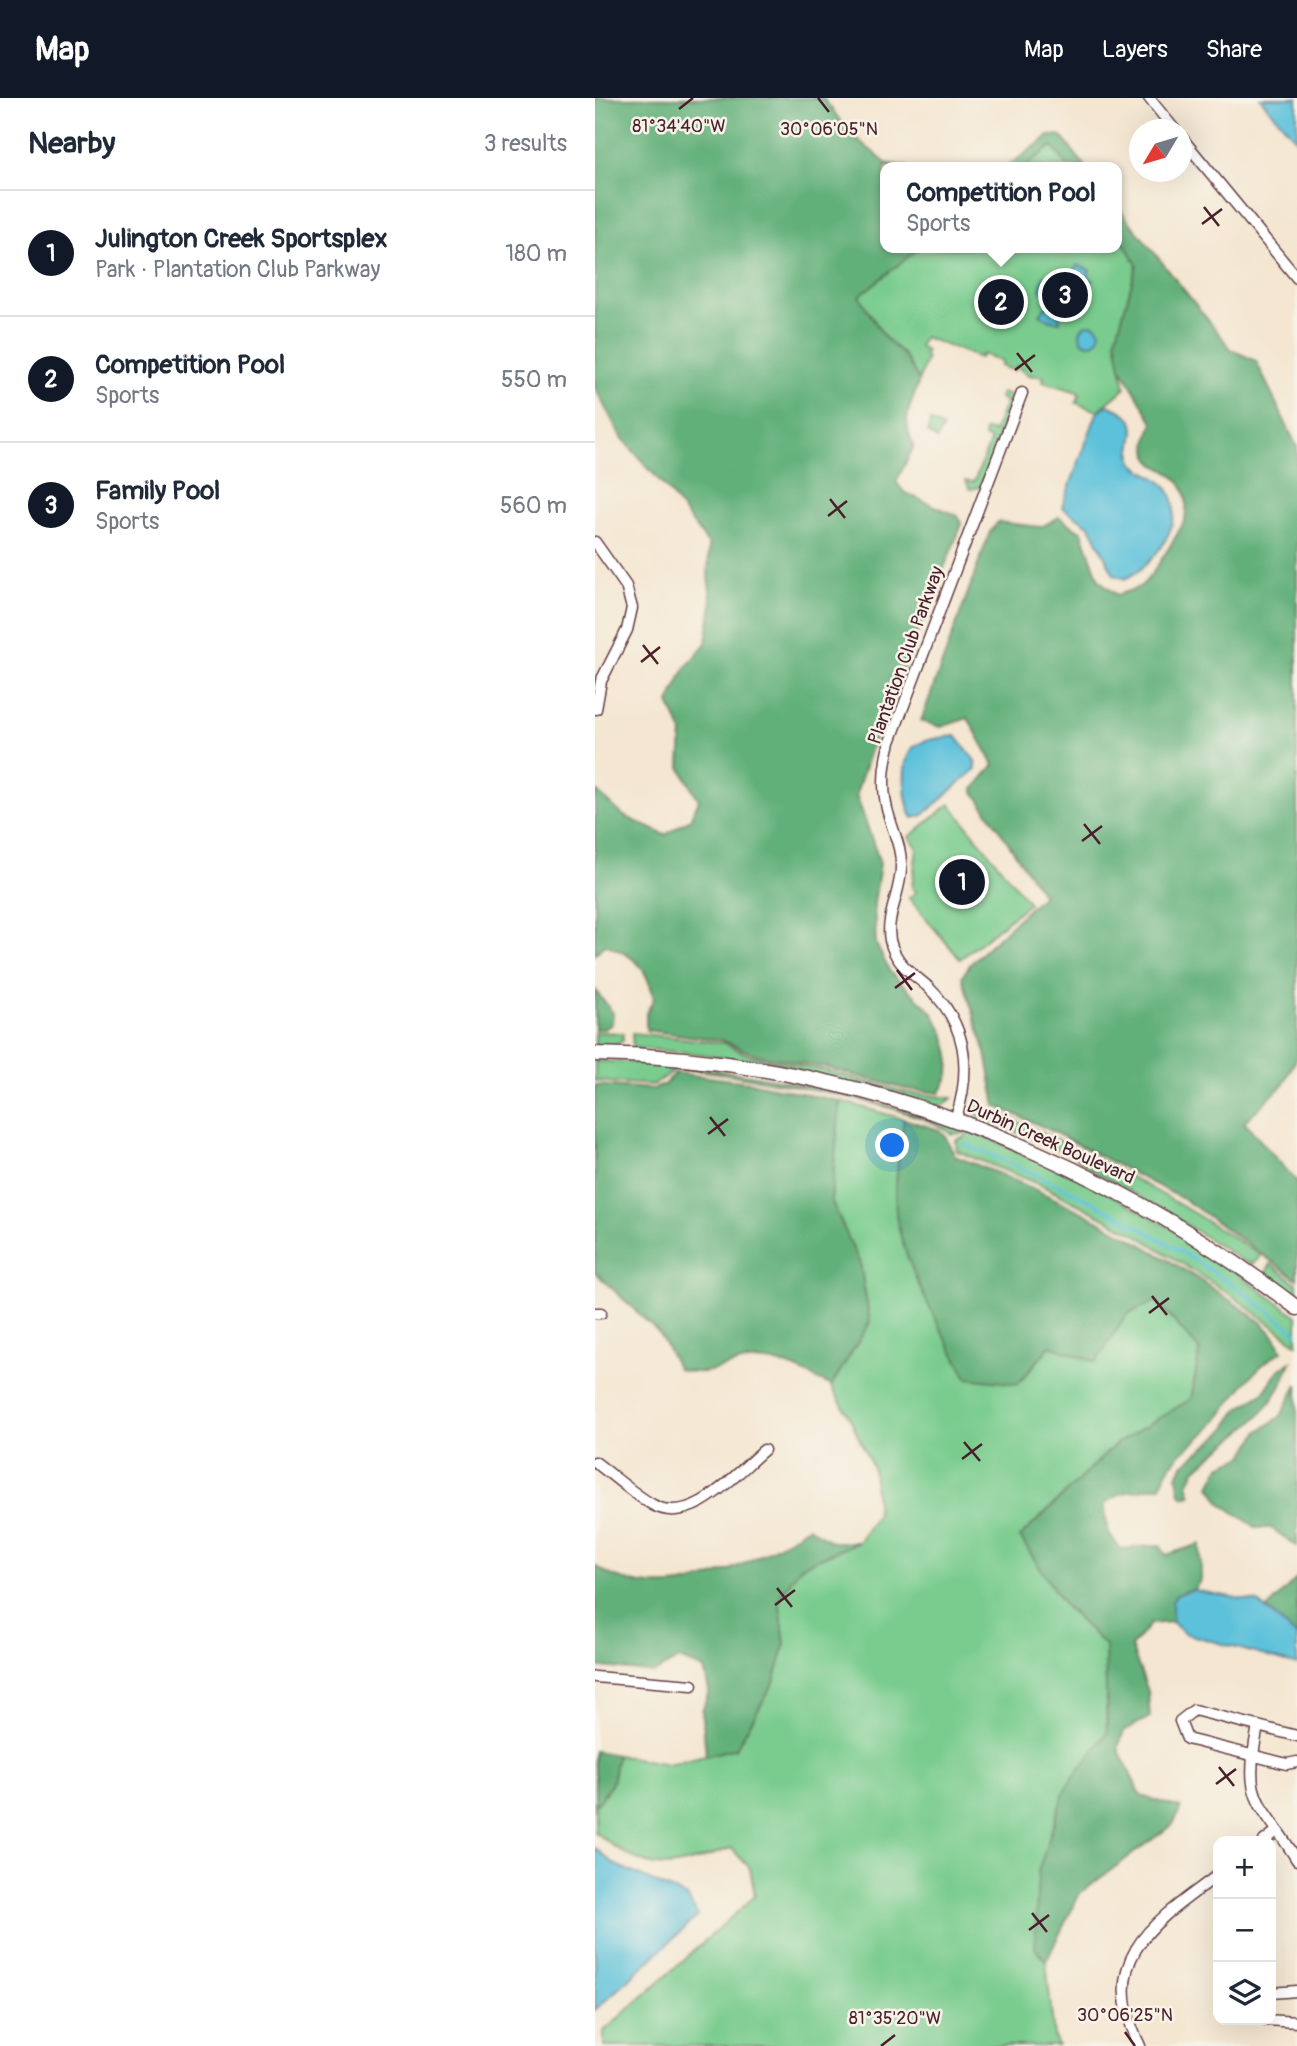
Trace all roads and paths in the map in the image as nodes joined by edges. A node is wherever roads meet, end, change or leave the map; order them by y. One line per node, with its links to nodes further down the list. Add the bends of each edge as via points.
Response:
1 (1149, 98): 2 (street)
2 (1166, 119)
3 (1192, 151): 4 (street)
4 (1297, 278)
5 (1022, 393): 9 (street, Plantation Club Parkway, via 890,742 884,769 885,802 901,863 890,942 901,965 940,1000 961,1033 966,1072)
6 (595, 542): 7 (street, via 626,586 632,608 627,630 601,681)
7 (596, 709)
8 (595, 1054): 9 (street, Durbin Creek Boulevard, via 747,1065 840,1084)
9 (955, 1118): 10 (street, Durbin Creek Boulevard, via 1129,1196 1214,1247)
10 (1297, 1308)
11 (764, 1450): 12 (street, via 705,1500 679,1510 652,1504)
12 (595, 1462)
13 (595, 1677): 14 (street)
14 (692, 1685)
15 (1258, 1726): 16 (street); 17 (street); 17 (street, via 1194,1710 1180,1721 1187,1739)
16 (1297, 1736)
17 (1252, 1755): 18 (street, via 1287,1764); 19 (street, via 1252,1791)
18 (1297, 1762)
19 (1277, 1831): 20 (street); 21 (street)
20 (1270, 1836)
21 (1297, 1860)
22 (1213, 1879): 27 (street, via 1154,1923 1134,1949 1124,1989 1128,2017)
23 (1297, 1991): 24 (street)
24 (1276, 1993)
25 (1276, 2021): 26 (street)
26 (1297, 2022)
27 (1140, 2046)

